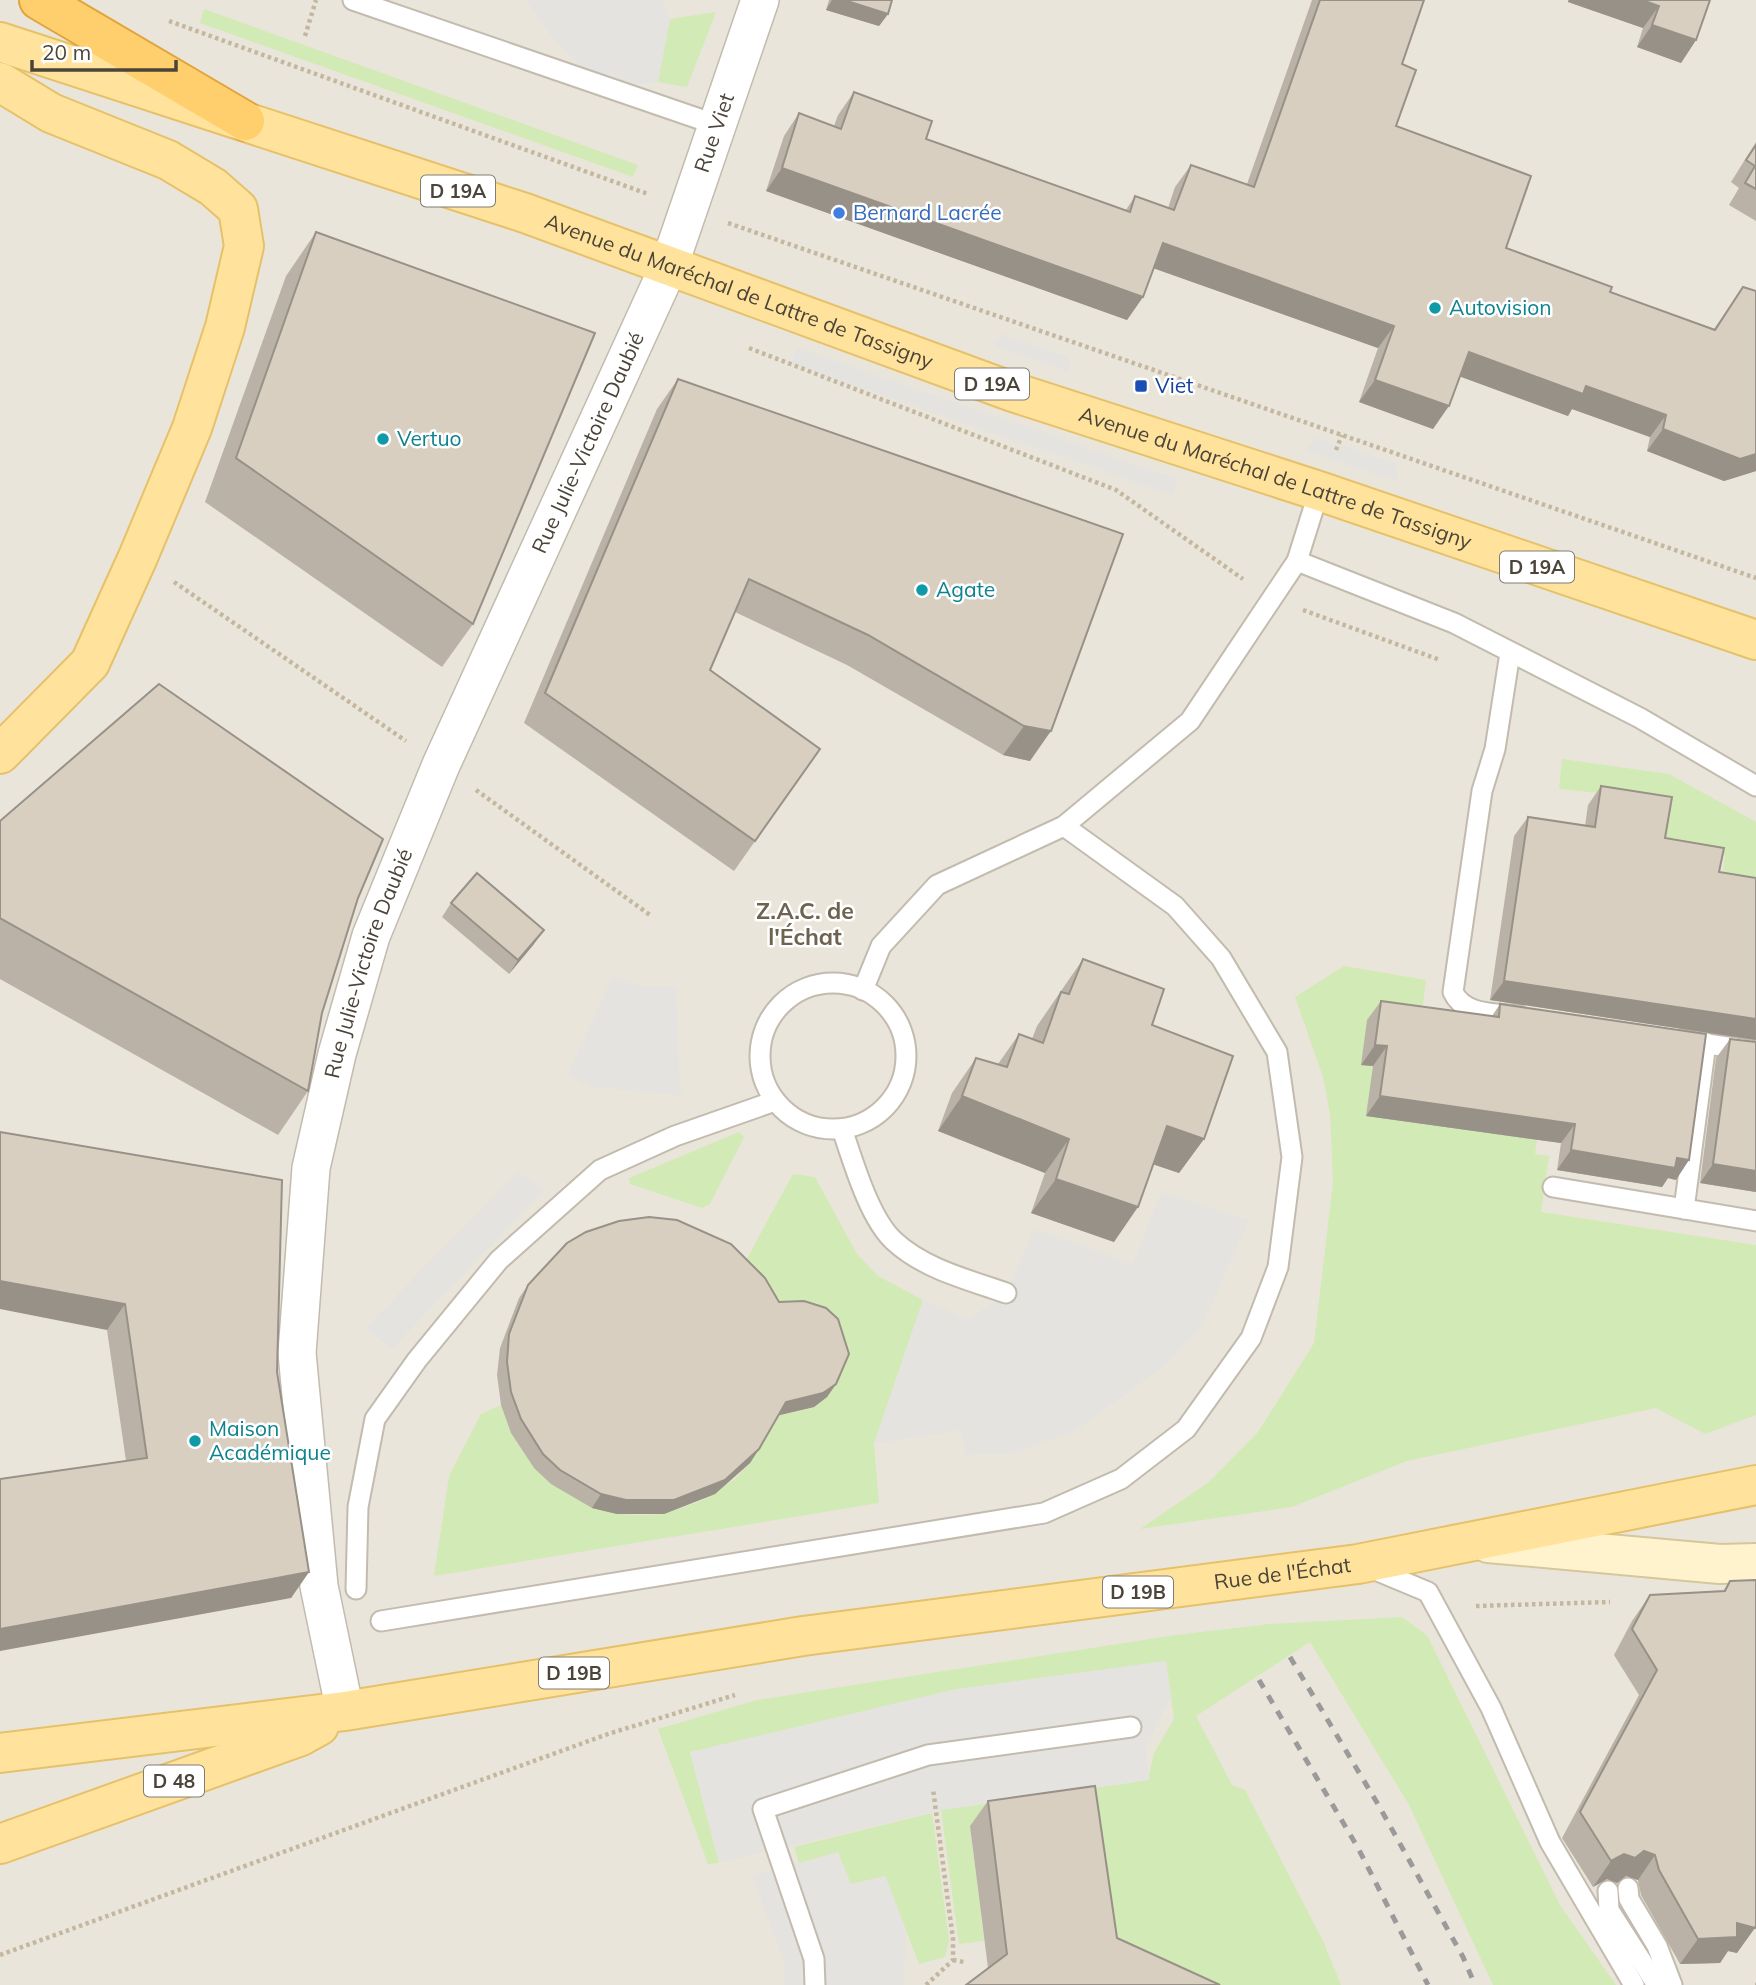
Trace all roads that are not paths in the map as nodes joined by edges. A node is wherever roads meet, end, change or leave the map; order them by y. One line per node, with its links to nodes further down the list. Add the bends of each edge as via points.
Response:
1 (39, 0): 6 (highway)
2 (353, 0): 7 (lane)
3 (760, 0): 7 (street, Rue Viet)
4 (0, 42): 6 (main road, Avenue du Maréchal de Lattre de Tassigny / D 19A)
5 (0, 82): 13 (main road, via 51,113 168,160 213,187 238,209 244,246 225,327 192,428 90,663)
6 (245, 121): 8 (main road, Avenue du Maréchal de Lattre de Tassigny / D 19A, via 525,213)
7 (717, 125): 8 (street, Rue Viet)
8 (669, 266): 9 (main road, Avenue du Maréchal de Lattre de Tassigny / D 19A, via 1010,391); 35 (street, Rue Julie-Victoire Daubié, via 441,765 371,936 311,1168 297,1353 319,1586)
9 (1319, 491): 10 (lane); 11 (main road, Avenue du Maréchal de Lattre de Tassigny / D 19A)
10 (1297, 561): 12 (lane, via 1454,623); 15 (lane, via 1190,721)
11 (1753, 635)
12 (1510, 653): 14 (lane, via 1640,719); 17 (lane, via 1495,749 1482,791 1453,992 1467,1009)
13 (0, 754)
14 (1756, 786)
15 (1064, 826): 16 (lane, via 937,885 881,946); 34 (lane, via 1175,906 1221,958 1277,1052 1292,1157 1278,1267 1251,1338 1185,1429 1121,1479 1044,1513)
16 (863, 990): 21 (lane, via 821,985 800,991 782,1004 769,1021 760,1063); 22 (lane, via 881,1001 904,1036 903,1078 887,1104 863,1124)
17 (1534, 1018)
18 (1666, 1038): 19 (lane)
19 (1706, 1043): 20 (lane); 24 (lane)
20 (1756, 1051)
21 (775, 1101): 22 (lane, via 805,1124); 33 (lane, via 674,1136 600,1170 499,1260 375,1419 358,1507)
22 (842, 1129): 26 (lane, via 865,1195 893,1241 938,1269)
23 (1553, 1187): 24 (lane)
24 (1684, 1209): 25 (lane)
25 (1756, 1221)
26 (1006, 1293)
27 (1756, 1471): 29 (lane)
28 (1756, 1485): 29 (main road, Rue de l'Échat / D 19B)
29 (1696, 1494): 30 (main road, Rue de l'Échat / D 19B)
30 (1472, 1541): 31 (main road, via 1720,1564); 32 (main road, Rue de l'Échat / D 19B)
31 (1756, 1563)
32 (1358, 1564): 35 (main road, Rue de l'Échat / D 19B, via 803,1636); 42 (lane, via 1428,1592 1491,1708 1550,1842)
33 (356, 1589)
34 (381, 1621)
35 (345, 1711): 37 (main road, D 19B); 38 (main road, D 48, via 301,1736)
36 (1131, 1727): 41 (lane, via 928,1755 763,1809 814,1959)
37 (0, 1753)
38 (0, 1844)
39 (1628, 1888): 44 (lane, via 1629,1899 1657,1946)
40 (1608, 1891): 43 (lane, via 1609,1910)
41 (815, 1985)
42 (1634, 1985)
43 (1657, 1985)
44 (1672, 1985)

